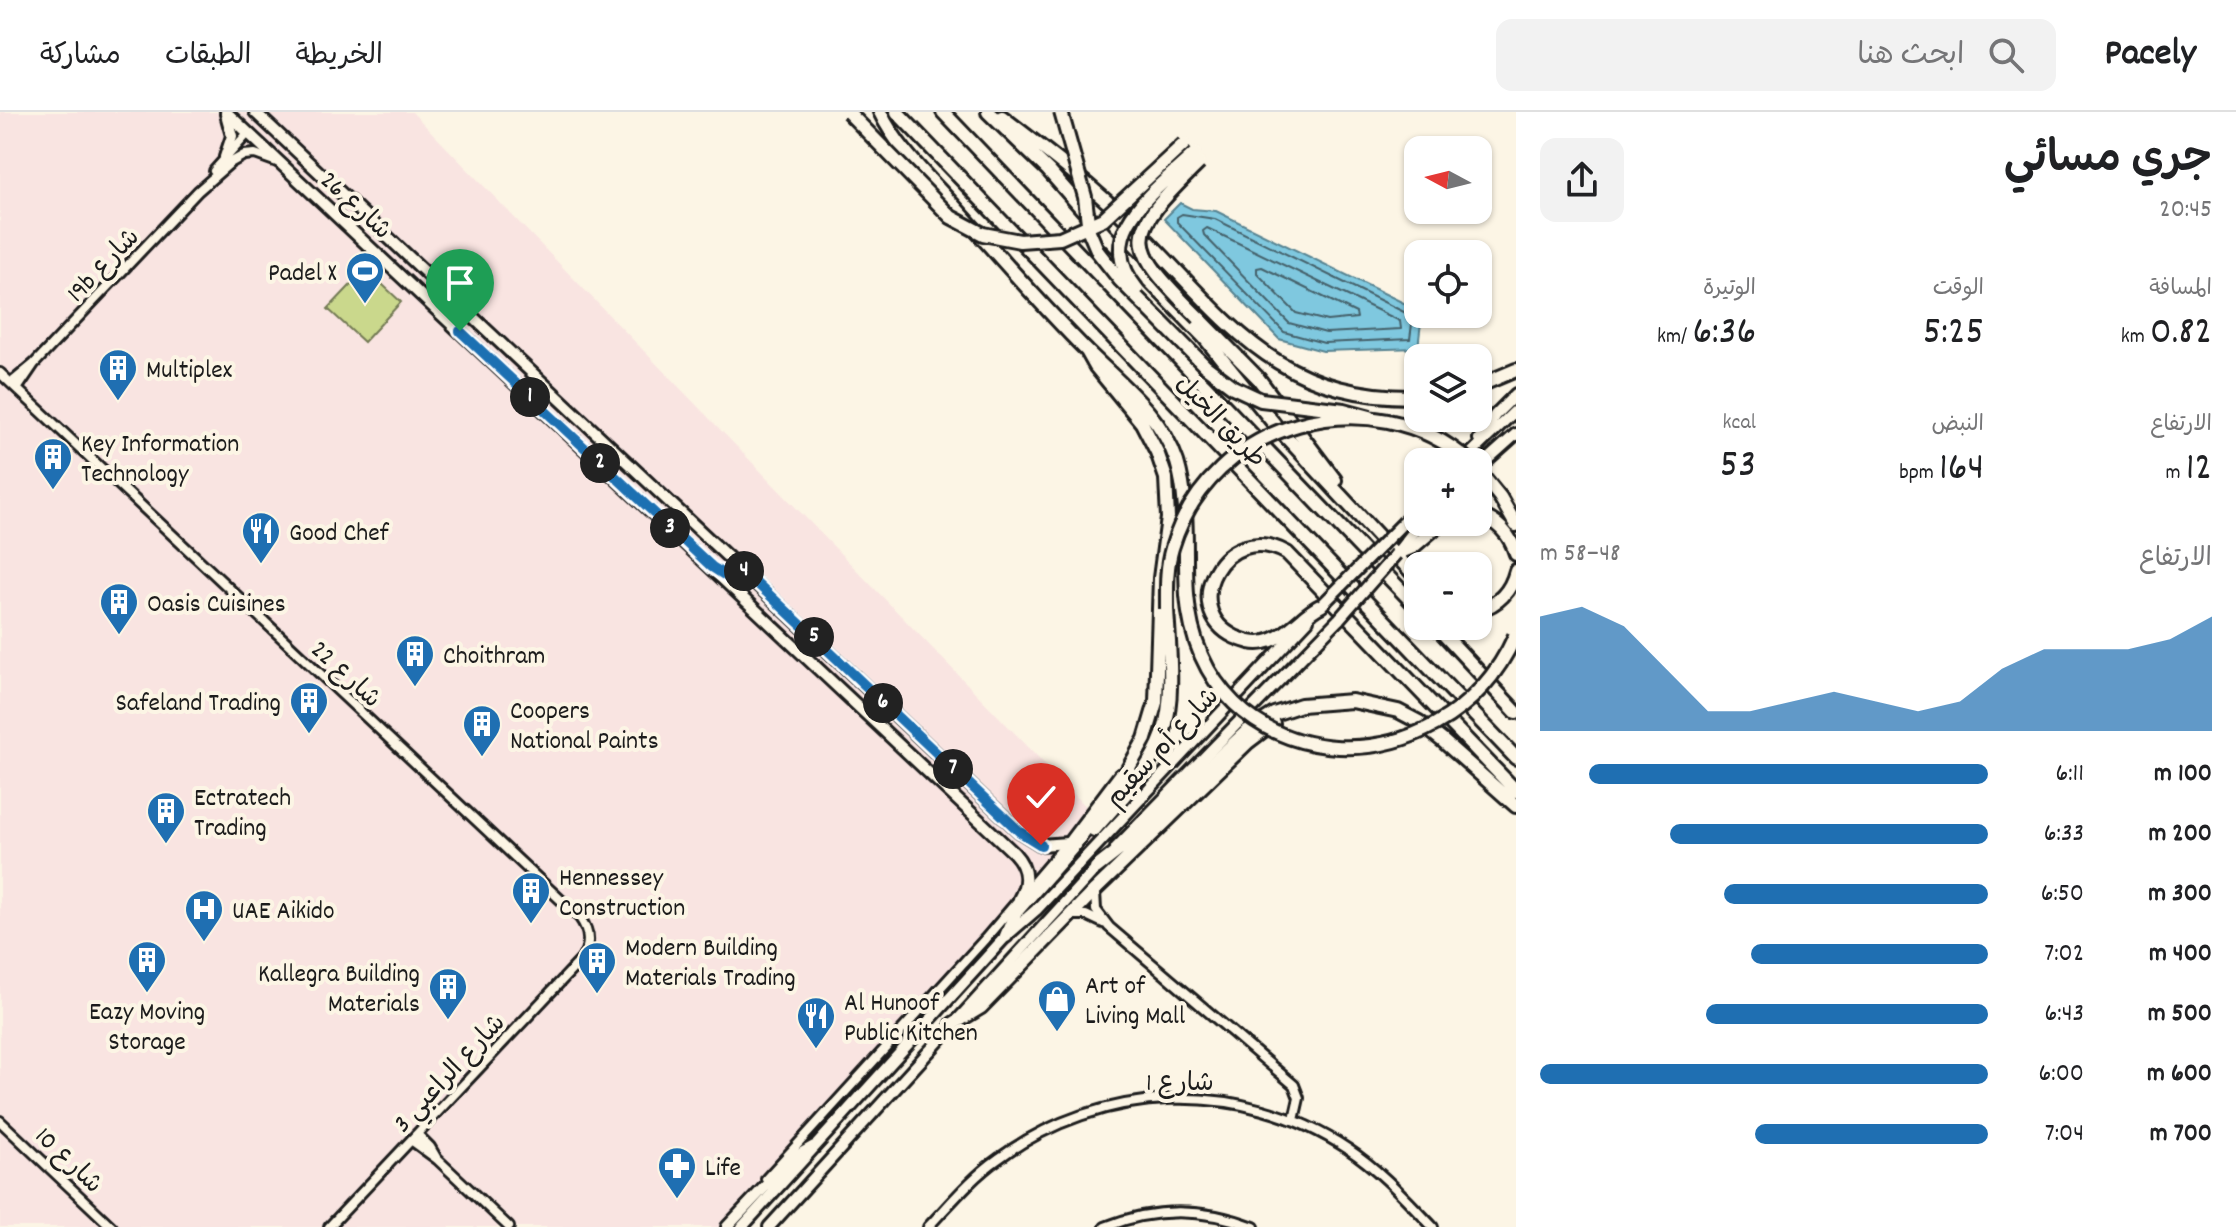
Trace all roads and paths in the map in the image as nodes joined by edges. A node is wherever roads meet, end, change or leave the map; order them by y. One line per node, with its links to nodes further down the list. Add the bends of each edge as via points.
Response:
1 (225, 112): 10 (main road, شارع 26); 13 (main road, via 232,136)
2 (255, 112): 12 (main road, شارع 26)
3 (848, 112): 11 (highway, bridge, via 951,217 983,234 1020,241 1060,238 1103,219)
4 (880, 112): 17 (highway, via 935,184)
5 (897, 112): 52 (highway, طريق الخيل)
6 (943, 112): 43 (highway, طريق الخيل)
7 (988, 112): 33 (highway, via 1204,337)
8 (995, 112): 23 (highway, via 1125,219 1216,314 1270,359 1321,382)
9 (1061, 112): 16 (highway, bridge, via 1095,246 1115,275)
10 (248, 133): 12 (main road, via 267,131); 13 (street, 19b شارع); 14 (main road, شارع 26)
11 (1184, 144)
12 (297, 151): 41 (main road, شارع 26)
13 (225, 157): 15 (street, 19b شارع)
14 (281, 164): 15 (street, 19b شارع, via 244,155); 40 (main road, شارع 26)
15 (198, 191): 21 (street, 19b شارع)
16 (1166, 326): 25 (highway, bridge, via 1212,372 1247,394 1276,404); 33 (highway, bridge, via 1126,274 1120,241 1132,214 1197,158 1146,221 1144,253 1153,269 1281,405)
17 (1087, 351): 46 (highway, bridge, via 1151,414 1170,446 1184,496 1187,595 1201,655 1229,696 1267,726 1322,746 1384,745 1459,710 1486,685); 53 (highway, via 1151,438 1168,490 1156,702)
18 (1516, 370): 20 (highway)
19 (0, 373): 21 (street, شارع 22)
20 (1492, 380)
21 (14, 386): 63 (street, شارع 22, via 580,918)
22 (1516, 394): 27 (main road, via 1489,423)
23 (1404, 396)
24 (1516, 410): 27 (main road)
25 (1370, 417): 28 (highway, bridge, via 1401,423); 62 (highway, bridge, via 1284,429 1221,468 1193,502 1168,566 1169,680 1160,742 1132,785)
26 (1516, 434): 29 (main road)
27 (1476, 447)
28 (1452, 448)
29 (1492, 456)
30 (1492, 487): 34 (highway)
31 (1404, 522): 45 (main road, شارع أم سقيم, bridge)
32 (1492, 522): 38 (highway, via 1509,536)
33 (1367, 525): 39 (highway)
34 (1516, 525)
35 (1410, 536): 37 (main road, شارع أم سقيم)
36 (1426, 536): 37 (highway)
37 (1396, 554): 57 (main road, شارع أم سقيم, bridge)
38 (1516, 554)
39 (1404, 564)
40 (712, 567): 41 (main road, via 729,578); 51 (main road, شارع 26)
41 (742, 569): 50 (main road, شارع 26)
42 (1516, 571): 44 (highway, via 1501,599)
43 (1404, 593)
44 (1492, 603)
45 (1322, 605): 54 (highway, via 1278,638 1251,642 1230,634 1217,620 1210,585 1217,567 1236,550 1262,544 1287,553); 62 (main road, شارع أم سقيم, via 1070,875)
46 (1516, 635)
47 (1449, 640): 49 (highway)
48 (1319, 703): 55 (highway, via 1364,702 1409,716); 57 (highway, via 1282,710 1256,725); 58 (highway, via 1254,736)
49 (1516, 712)
50 (922, 740): 51 (main road, via 915,749); 56 (main road, شارع 26, via 1029,839 1045,845)
51 (898, 743): 59 (main road, شارع 26, via 1018,857 1026,875)
52 (1516, 758)
53 (1134, 759): 56 (street); 62 (highway, via 1086,830 1016,912)
54 (1516, 791)
55 (1516, 806)
56 (1067, 843): 59 (street)
57 (1096, 868): 64 (main road, شارع أم سقيم)
58 (1095, 890): 60 (highway); 61 (street, via 1096,910)
59 (1019, 899): 72 (street)
60 (1070, 916): 61 (street, via 1090,916); 64 (highway, via 981,1007)
61 (1109, 927): 65 (street, via 1294,1085 1299,1098)
62 (1009, 933): 68 (main road, شارع أم سقيم)
63 (589, 941): 67 (street, شارع الراعبي 3, via 582,959)
64 (953, 1024): 74 (main road, شارع أم سقيم)
65 (1294, 1120): 75 (street, شارع 1, via 1248,1105 1193,1098 1102,1108 1058,1124 1006,1153); 78 (street, شارع 1, via 1363,1159)
66 (0, 1121): 69 (street, شارع 10)
67 (414, 1137): 70 (street, شارع الراعبي 3); 71 (street)
68 (819, 1143): 72 (main road, via 791,1159); 73 (main road, شارع أم سقيم)
69 (112, 1227)
70 (329, 1227)
71 (509, 1227)
72 (725, 1227)
73 (742, 1227)
74 (769, 1227)
75 (928, 1227)
76 (1105, 1227): 77 (street, via 1175,1211 1220,1216)
77 (1254, 1227)
78 (1433, 1227)

